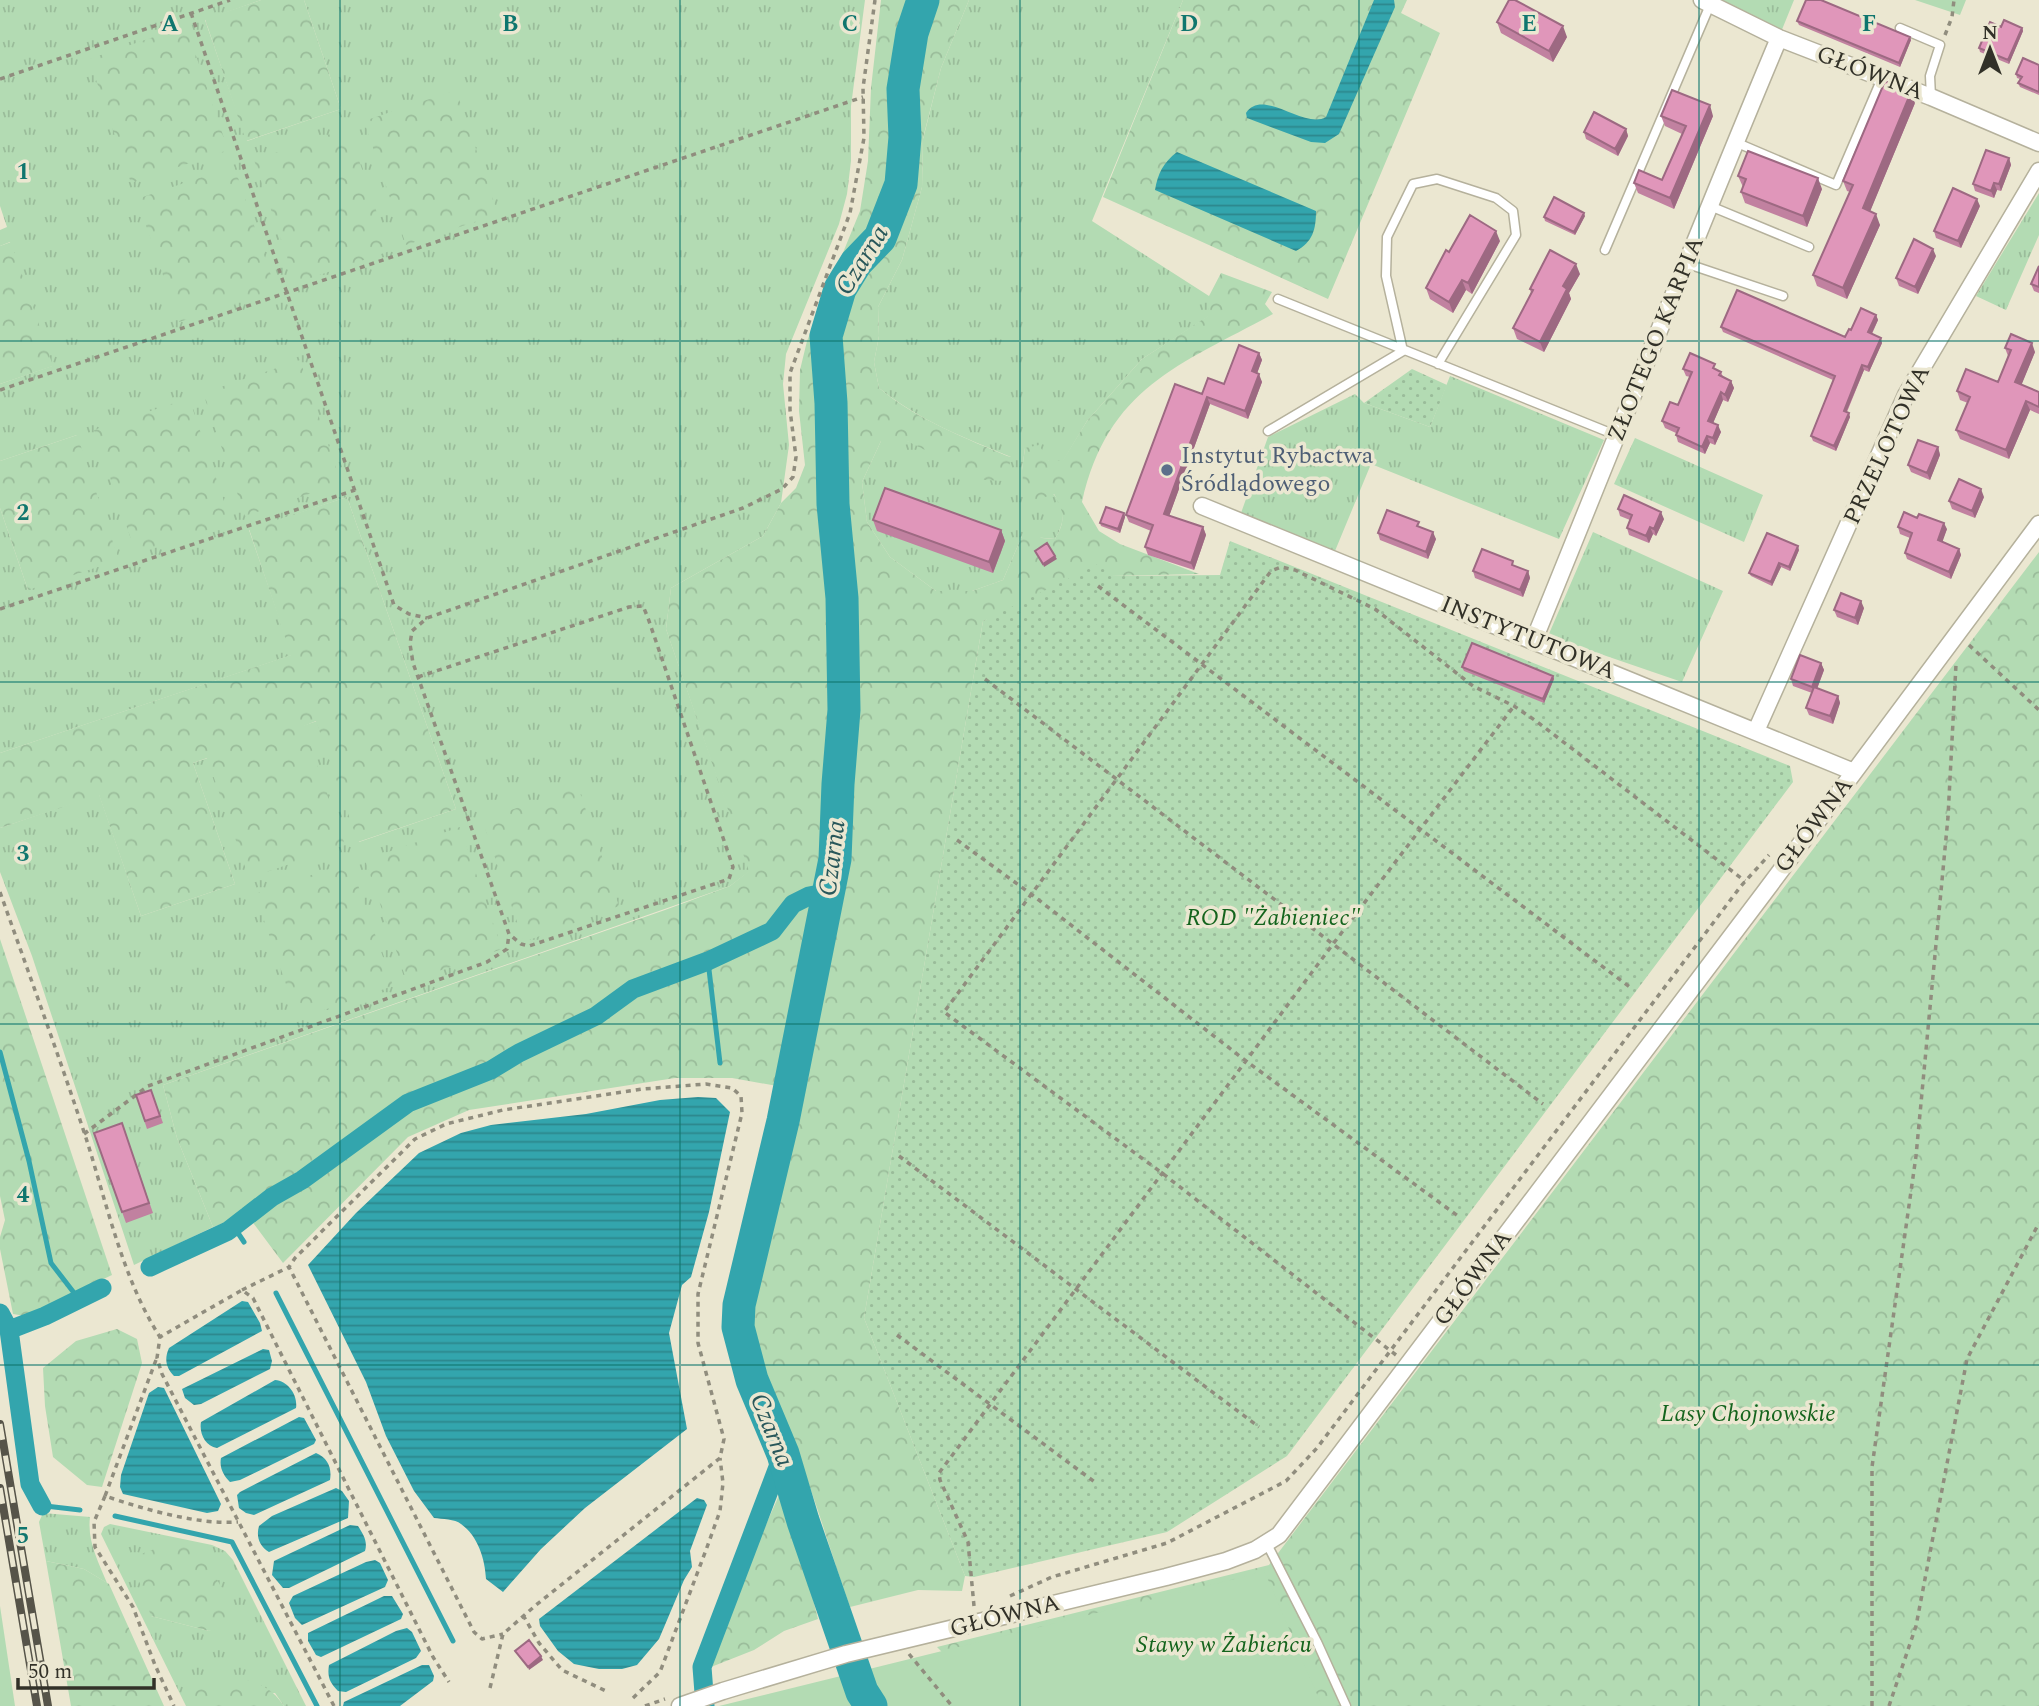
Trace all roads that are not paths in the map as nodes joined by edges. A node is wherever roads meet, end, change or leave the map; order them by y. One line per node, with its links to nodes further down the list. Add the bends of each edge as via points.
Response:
1 (1706, 3): 3 (street, GŁÓWNA); 11 (lane)
2 (1900, 28): 5 (lane, via 1940,45 1930,76)
3 (1779, 38): 4 (street, GŁÓWNA); 6 (street, ZŁOTEGO KARPIA)
4 (1882, 78): 5 (street, GŁÓWNA); 6 (lane, via 1836,185)
5 (1931, 97): 7 (street, GŁÓWNA)
6 (1735, 142): 9 (street, ZŁOTEGO KARPIA)
7 (2039, 143)
8 (2039, 171): 22 (street, PRZELOTOWA, via 1906,395)
9 (1710, 206): 10 (lane); 12 (street, ZŁOTEGO KARPIA)
10 (1808, 247)
11 (1605, 250)
12 (1685, 263): 13 (lane); 18 (street, ZŁOTEGO KARPIA)
13 (1783, 296)
14 (1278, 299): 15 (lane)
15 (1403, 351): 16 (lane); 16 (lane, via 1386,276 1387,237 1413,184 1437,179 1496,198 1513,211 1516,235); 17 (lane)
16 (1438, 364): 18 (lane)
17 (1269, 431)
18 (1618, 436): 21 (street, ZŁOTEGO KARPIA)
19 (1202, 506): 21 (street, INSTYTUTOWA)
20 (2039, 524): 23 (street, GŁÓWNA)
21 (1534, 640): 22 (street, INSTYTUTOWA)
22 (1756, 731): 23 (street, INSTYTUTOWA)
23 (1854, 772): 24 (street, GŁÓWNA, via 1289,1523)
24 (1267, 1544): 25 (street, GŁÓWNA, via 1166,1577 874,1647); 26 (lane)
25 (682, 1705)
26 (1346, 1706)

